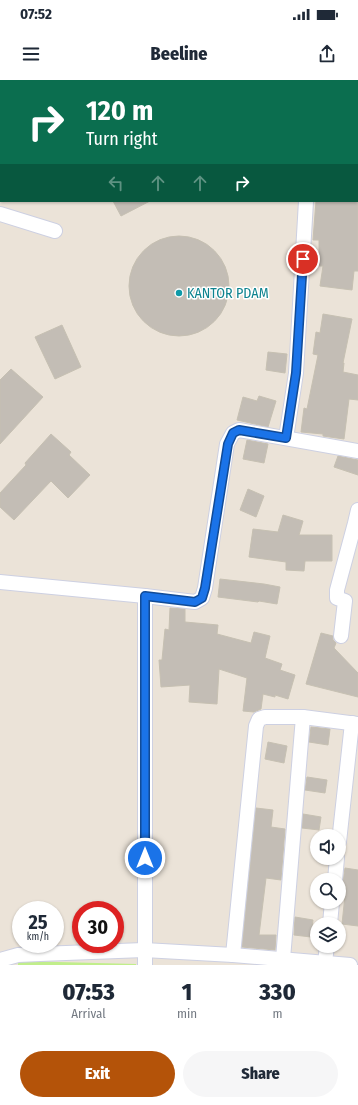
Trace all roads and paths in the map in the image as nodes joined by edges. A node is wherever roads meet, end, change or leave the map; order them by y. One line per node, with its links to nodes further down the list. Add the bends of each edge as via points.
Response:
1 (306, 202): 4 (street, via 296,373)
2 (0, 214): 3 (street)
3 (55, 231)
4 (286, 438): 5 (street); 8 (street, via 239,430 230,438 202,598 195,602)
5 (358, 451)
6 (357, 519): 9 (street, via 337,590 337,598 345,601)
7 (0, 582): 8 (street)
8 (145, 596): 14 (street)
9 (342, 636)
10 (303, 717): 11 (street); 16 (street, via 265,717 259,720 256,726); 17 (street)
11 (355, 723): 12 (street)
12 (352, 773): 13 (street)
13 (341, 829)
14 (144, 950): 16 (street); 18 (street, via 18,955); 20 (street)
15 (326, 953): 19 (street)
16 (233, 955): 17 (street)
17 (283, 959): 19 (street)
18 (0, 960)
19 (325, 962): 21 (street)
20 (145, 965)
21 (350, 965)

